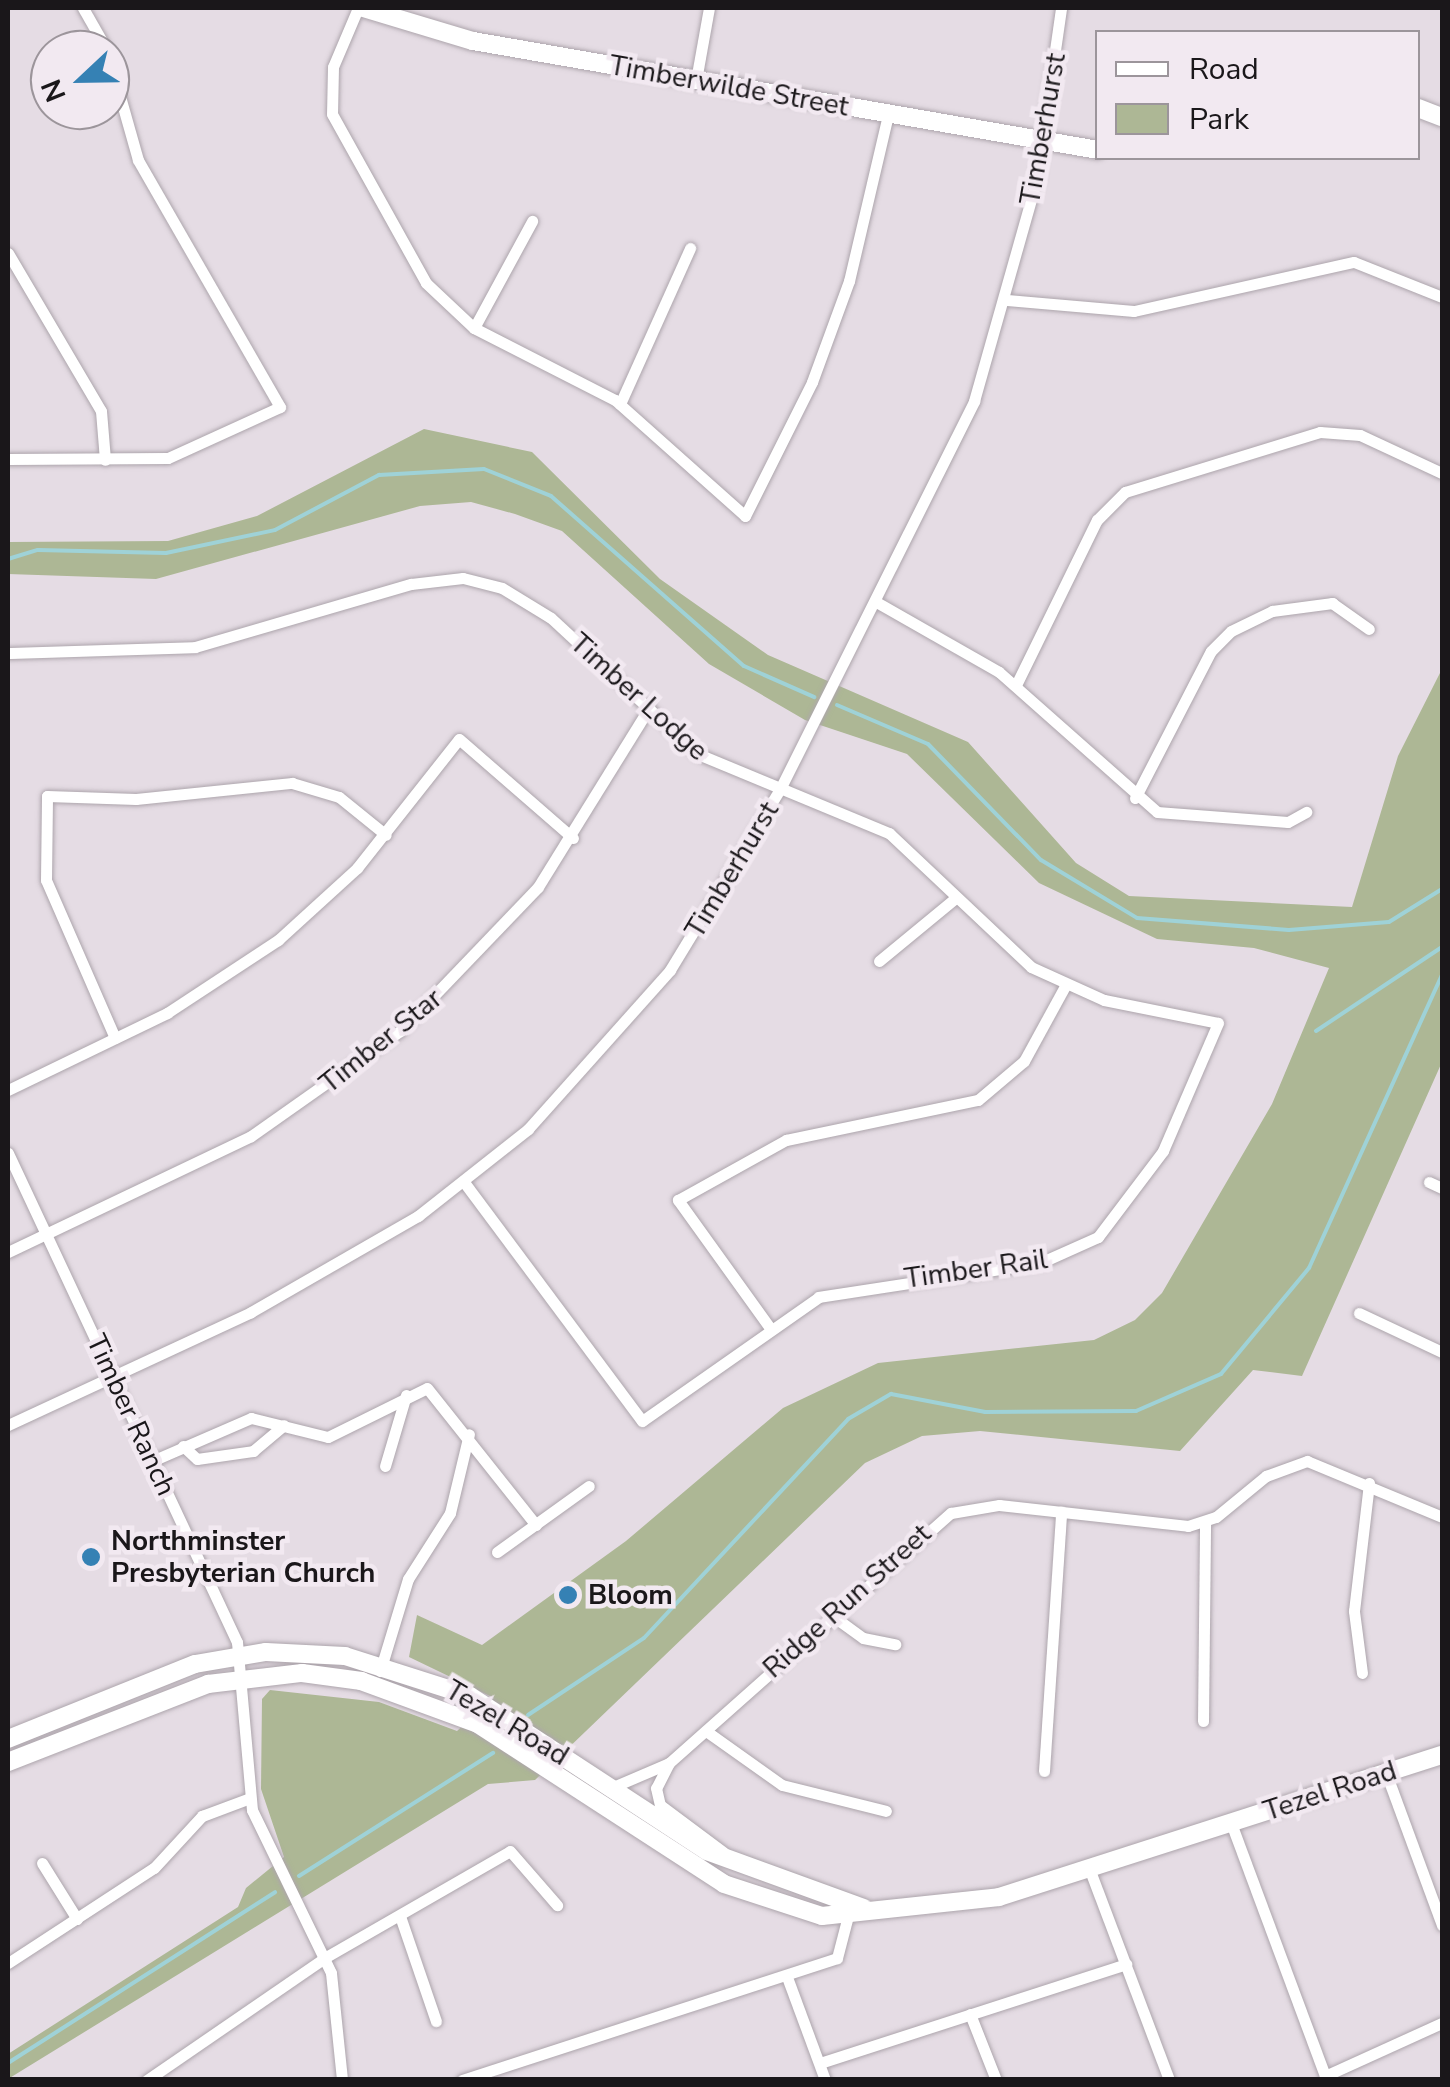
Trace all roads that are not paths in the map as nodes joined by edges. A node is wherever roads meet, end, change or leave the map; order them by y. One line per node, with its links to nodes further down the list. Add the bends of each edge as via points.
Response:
1 (83, 8): 5 (street)
2 (361, 8): 6 (main road, Timberwilde Street, via 473,41); 16 (street, via 333,67 335,125 426,283)
3 (709, 8): 6 (street)
4 (1061, 8): 9 (street, Timberhurst)
5 (96, 30)
6 (696, 80): 7 (main road, Timberwilde Street)
7 (888, 115): 9 (main road, Timberwilde Street); 17 (street, via 849,281 812,382 745,516)
8 (130, 130): 19 (street, via 138,160 280,407 182,455)
9 (1044, 143): 10 (main road, Timberwilde Street); 15 (street, Timberhurst)
10 (1095, 150)
11 (532, 221): 16 (street)
12 (690, 248): 17 (street)
13 (8, 253): 19 (street, via 101,411)
14 (1442, 297): 15 (street, via 1354,262 1134,311)
15 (1007, 300): 21 (street, Timberhurst, via 974,401)
16 (474, 328): 17 (street)
17 (620, 404)
18 (8, 459): 19 (street)
19 (105, 460)
20 (1442, 473): 24 (street, via 1360,436 1320,432 1126,492 1097,520)
21 (878, 604): 24 (street); 26 (street, Timberhurst)
22 (1369, 629): 27 (street, via 1332,603 1272,611 1231,632 1212,651)
23 (8, 652): 25 (street, Timber Lodge, via 195,646 411,584 463,578 528,600)
24 (1016, 685): 27 (street)
25 (649, 708): 26 (street, Timber Lodge, via 710,761); 30 (street, Timber Star)
26 (780, 789): 31 (street, Timber Lodge, via 878,826); 38 (street, Timberhurst, via 670,970 555,1102)
27 (1135, 798): 28 (street, via 1195,822 1288,822)
28 (1306, 812)
29 (386, 836): 30 (street, via 460,739); 35 (street, via 278,940); 35 (street, via 339,797 292,783 136,799 46,796 46,880)
30 (573, 838): 41 (street, Timber Star, via 470,964 360,1064 251,1136)
31 (952, 900): 32 (street); 33 (street, Timber Lodge, via 1014,956)
32 (879, 961)
33 (1065, 986): 34 (street, Timber Lodge, via 1145,1012); 44 (street, via 1024,1061 978,1100 786,1140 678,1200)
34 (1218, 1023): 44 (street, Timber Rail, via 1163,1151 1098,1237 1040,1263 845,1288)
35 (116, 1038): 36 (street)
36 (8, 1090)
37 (8, 1153): 41 (street, Timber Ranch)
38 (464, 1182): 44 (street, Timber Rail, via 642,1421); 46 (street, Timberhurst, via 301,1286)
39 (1429, 1182): 40 (street)
40 (1442, 1188)
41 (46, 1234): 42 (street, Timber Star); 46 (street, Timber Ranch)
42 (8, 1252)
43 (1359, 1314): 45 (street)
44 (770, 1328)
45 (1442, 1352)
46 (112, 1376): 49 (street, Timberhurst); 52 (street, Timber Ranch)
47 (406, 1395): 48 (street, via 328,1436); 50 (street, via 438,1393); 53 (street)
48 (284, 1425): 51 (street, via 251,1418); 51 (street, via 253,1450 197,1459)
49 (8, 1426)
50 (470, 1434): 59 (street); 64 (street, via 450,1514 408,1579)
51 (183, 1446): 52 (street)
52 (152, 1461): 63 (street, Timber Ranch)
53 (384, 1466)
54 (1369, 1483): 57 (street); 58 (street, via 1320,1464 1285,1466); 65 (street, via 1354,1611)
55 (589, 1486): 59 (street)
56 (1061, 1512): 58 (street, Ridge Run Street); 61 (street, Ridge Run Street, via 999,1505 951,1513); 74 (street)
57 (1442, 1517)
58 (1206, 1522): 68 (street)
59 (536, 1525): 60 (street)
60 (497, 1552)
61 (830, 1614): 62 (street, via 874,1643); 69 (street, Ridge Run Street)
62 (895, 1644)
63 (240, 1654): 64 (main road, Tezel Road); 66 (street, Timber Ranch); 70 (main road, Tezel Road, via 157,1676)
64 (382, 1663): 67 (street); 76 (main road, Tezel Road, via 480,1701)
65 (1362, 1673)
66 (246, 1676): 67 (main road, Tezel Road); 72 (main road, Tezel Road, via 159,1698); 77 (street, Timber Ranch)
67 (378, 1685): 84 (main road, Tezel Road, via 478,1724 724,1884 784,1908)
68 (1203, 1721)
69 (706, 1731): 73 (street, Ridge Run Street); 78 (street, via 782,1785)
70 (8, 1739)
71 (1442, 1755): 75 (main road, Tezel Road)
72 (8, 1762)
73 (669, 1763): 76 (street, Ridge Run Street, via 626,1787); 82 (street, via 656,1788 660,1805)
74 (1044, 1771)
75 (1386, 1773): 79 (main road, Tezel Road); 87 (street)
76 (608, 1786): 82 (main road, Tezel Road)
77 (250, 1798): 86 (street, via 202,1816 154,1868); 88 (street, Timber Ranch)
78 (886, 1810)
79 (1232, 1823): 81 (main road, Tezel Road); 94 (street, via 1325,2076)
80 (42, 1863): 86 (street)
81 (1089, 1868): 84 (main road, Tezel Road, via 971,1903); 90 (street)
82 (751, 1873): 84 (main road, Tezel Road)
83 (557, 1905): 85 (street, via 510,1851)
84 (850, 1909): 91 (street, via 837,1958)
85 (401, 1919): 88 (street); 93 (street)
86 (77, 1920): 89 (street)
87 (1442, 1925)
88 (326, 1957): 96 (street); 97 (street, Timber Ranch)
89 (8, 1963)
90 (1126, 1964): 92 (street); 101 (street)
91 (787, 1978): 95 (street); 98 (street)
92 (970, 2014): 95 (street); 100 (street)
93 (436, 2021)
94 (1442, 2022)
95 (820, 2064): 99 (street)
96 (148, 2080)
97 (342, 2080)
98 (462, 2080)
99 (825, 2080)
100 (996, 2080)
101 (1169, 2080)

